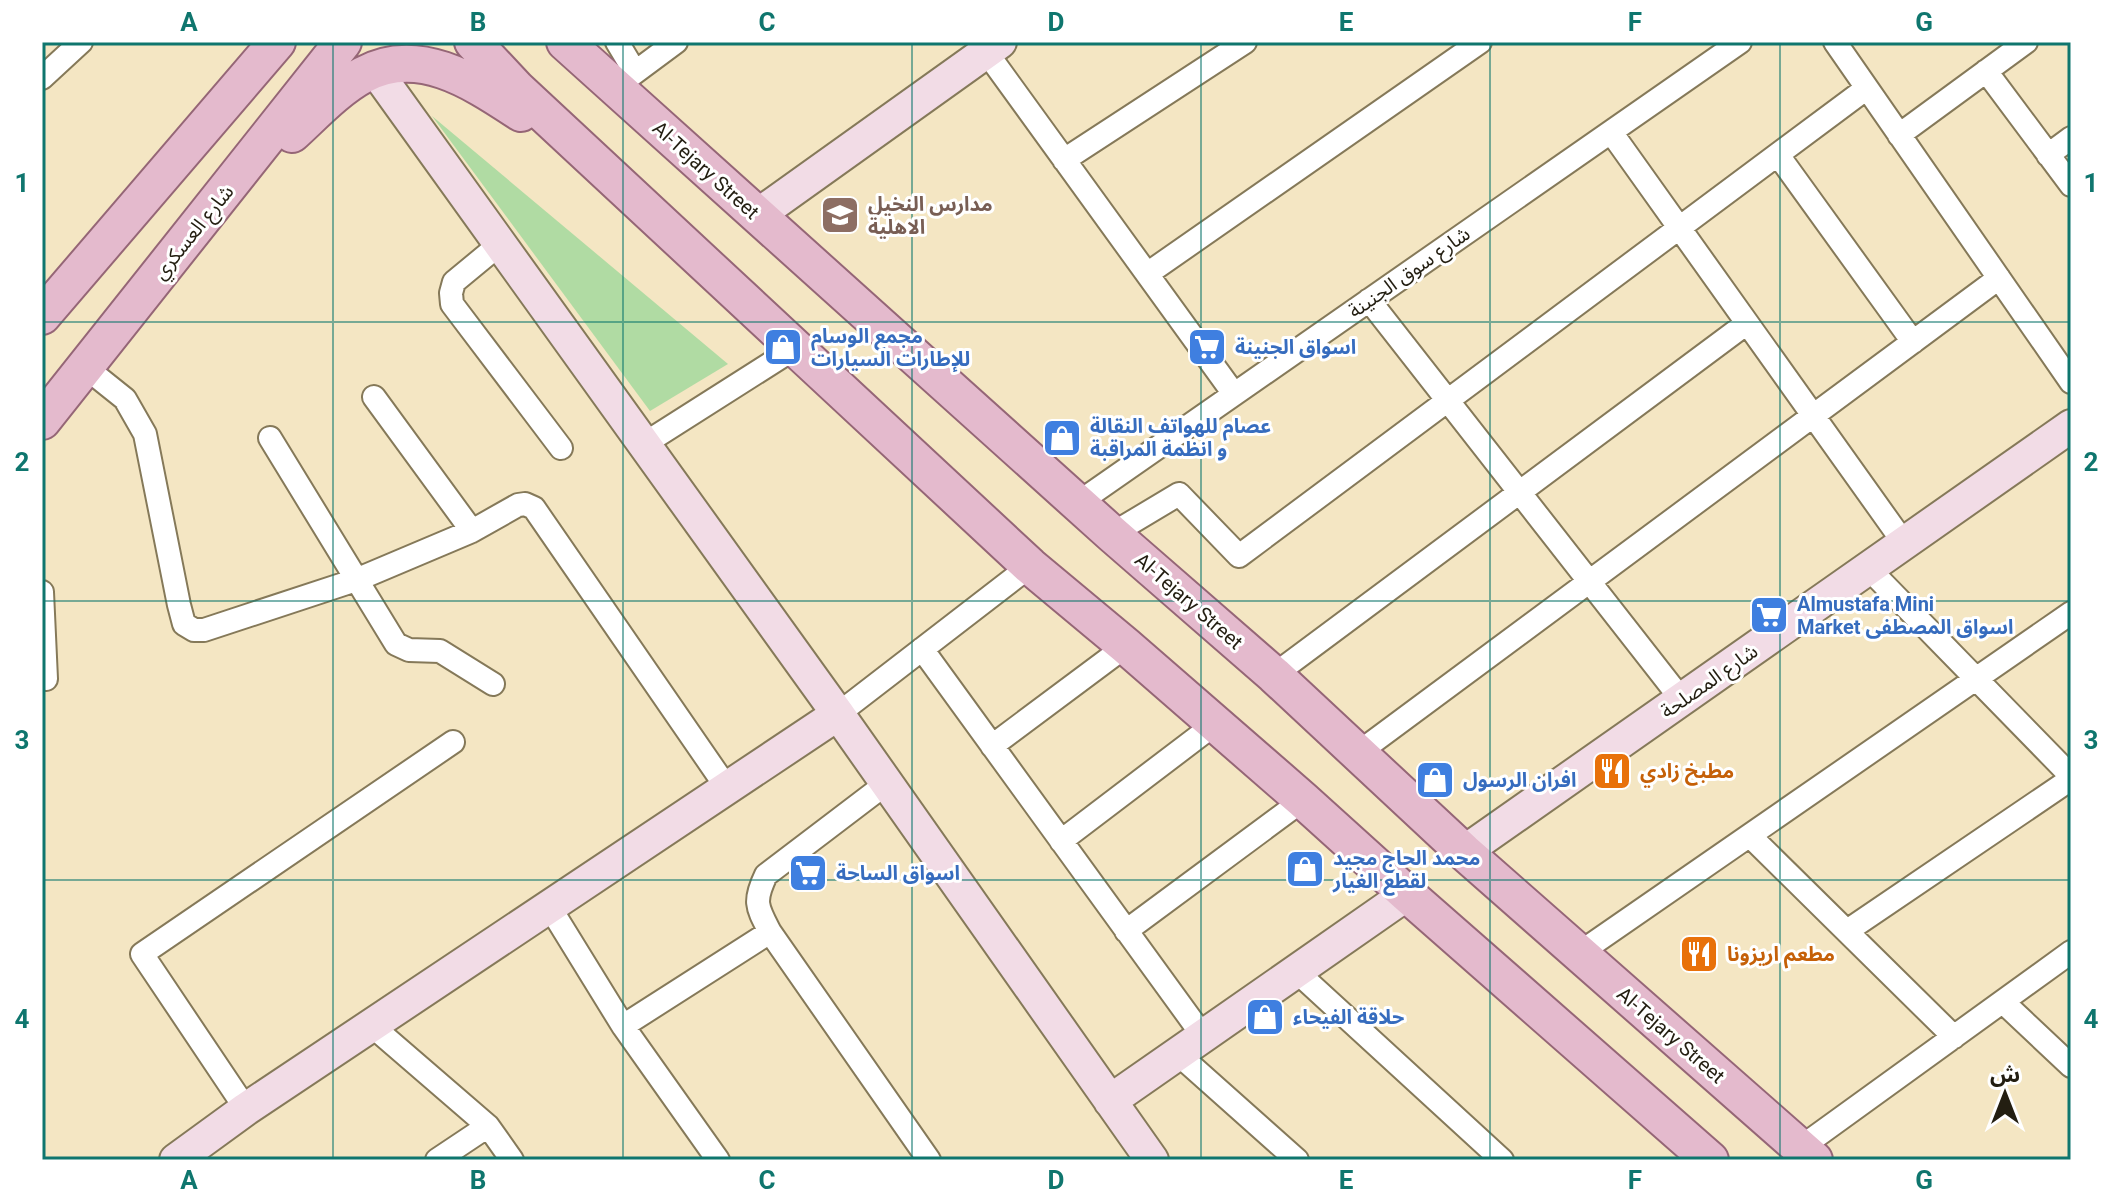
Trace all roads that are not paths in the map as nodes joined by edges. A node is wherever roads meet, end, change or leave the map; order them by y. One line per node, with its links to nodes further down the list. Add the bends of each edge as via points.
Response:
1 (81, 42): 16 (street)
2 (277, 42): 34 (main road)
3 (343, 42): 27 (main road, شارع العسكري)
4 (473, 42): 24 (main road)
5 (617, 42): 17 (street)
6 (676, 42): 17 (street)
7 (1245, 42): 25 (street)
8 (1480, 42): 31 (street)
9 (1740, 42): 19 (street, شارع سوق الجنينة)
10 (1835, 42): 18 (street)
11 (2026, 42): 15 (street)
12 (568, 44): 17 (main road, Al-Tejary Street)
13 (988, 45): 25 (street); 28 (street)
14 (375, 70): 24 (main road, via 402,63 461,76); 27 (main road, via 335,96); 30 (street)
15 (1986, 71): 20 (street); 23 (street)
16 (42, 78)
17 (624, 80): 28 (main road, Al-Tejary Street)
18 (1867, 88): 20 (street); 22 (street)
19 (1611, 132): 29 (street); 33 (street, شارع سوق الجنينة)
20 (1899, 135): 32 (street)
21 (2071, 138): 23 (street)
22 (1778, 155): 29 (street); 36 (street)
23 (2048, 155): 26 (street)
24 (593, 160): 37 (main road)
25 (1064, 160): 31 (street)
26 (2071, 185)
27 (225, 193): 38 (main road, شارع العسكري)
28 (758, 215): 50 (main road, Al-Tejary Street)
29 (1680, 228): 35 (street); 42 (street)
30 (500, 244): 47 (street); 48 (street, via 454,282 452,304)
31 (1147, 274): 40 (street)
32 (1999, 278): 36 (street); 39 (street)
33 (1369, 300): 40 (street, شارع سوق الجنينة); 42 (street)
34 (42, 316)
35 (1747, 323): 43 (street); 49 (street)
36 (1913, 342): 43 (street)
37 (795, 348): 47 (street); 54 (main road)
38 (85, 367): 44 (main road, شارع العسكري); 56 (street, via 125,399 145,434 184,624 204,630)
39 (2071, 382)
40 (1234, 394): 50 (street, شارع سوق الجنينة)
41 (374, 397): 51 (street)
42 (1447, 401): 49 (street); 52 (street, via 1239,556 1179,494)
43 (1813, 416): 53 (street); 57 (street)
44 (42, 421)
45 (2071, 426): 53 (street, شارع المصلحة)
46 (270, 438): 56 (street)
47 (644, 444): 67 (street)
48 (561, 448)
49 (1519, 493): 57 (street); 62 (street)
50 (1078, 503): 52 (main road, Al-Tejary Street)
51 (472, 531): 56 (street); 74 (street, via 518,505 534,508)
52 (1112, 534): 62 (main road, Al-Tejary Street)
53 (1904, 543): 55 (street, شارع المصلحة)
54 (1030, 566): 60 (main road); 61 (street)
55 (1868, 568): 64 (street); 66 (street, شارع المصلحة)
56 (356, 580): 65 (street, via 396,644 440,651)
57 (1588, 582): 66 (street); 71 (street)
58 (42, 592): 63 (street)
59 (2071, 613): 64 (street)
60 (1126, 646): 68 (main road); 70 (street)
61 (922, 649): 67 (street); 70 (street)
62 (1274, 675): 71 (main road, Al-Tejary Street)
63 (46, 679)
64 (1976, 679): 72 (street); 76 (street)
65 (493, 684)
66 (1682, 700): 78 (street, شارع المصلحة)
67 (838, 714): 73 (street); 74 (street)
68 (1215, 724): 75 (main road); 77 (street)
69 (453, 742): 94 (street, via 142,954)
70 (992, 746): 77 (street)
71 (1358, 753): 78 (main road, Al-Tejary Street)
72 (2071, 777): 82 (street)
73 (887, 783): 83 (street, via 766,875 758,908); 93 (street)
74 (727, 788): 80 (street)
75 (1303, 800): 79 (main road); 81 (street)
76 (1750, 836): 82 (street); 85 (street)
77 (1061, 841): 81 (street)
78 (1464, 852): 85 (main road, Al-Tejary Street)
79 (1407, 894): 86 (street); 105 (main road)
80 (549, 906): 88 (street); 89 (street)
81 (1126, 931): 91 (street)
82 (1847, 931): 90 (street)
83 (770, 932): 89 (street); 101 (street)
84 (2071, 952): 87 (street)
85 (1578, 954): 96 (main road, Al-Tejary Street)
86 (1297, 972): 91 (street); 104 (street)
87 (2003, 1002): 90 (street); 92 (street)
88 (371, 1025): 94 (street); 95 (street)
89 (623, 1026): 100 (street)
90 (1954, 1037): 96 (street)
91 (1191, 1045): 93 (street); 103 (street)
92 (2071, 1066)
93 (1110, 1101): 102 (street)
94 (246, 1109): 97 (street)
95 (488, 1126): 98 (street); 99 (street)
96 (1807, 1154)
97 (176, 1160)
98 (437, 1160)
99 (512, 1160)
100 (718, 1160)
101 (929, 1160)
102 (1152, 1160)
103 (1297, 1160)
104 (1502, 1160)
105 (1710, 1160)

